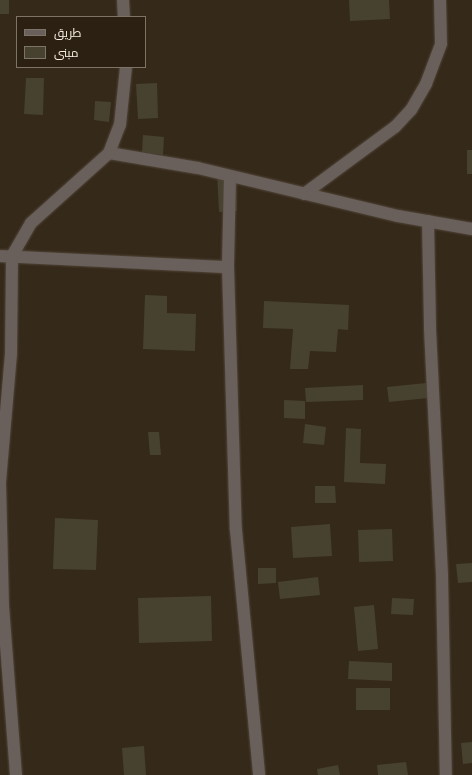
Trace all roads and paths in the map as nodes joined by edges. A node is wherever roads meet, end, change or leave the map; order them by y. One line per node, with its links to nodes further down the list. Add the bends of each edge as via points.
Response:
1 (124, 0): 3 (street)
2 (440, 0): 7 (street, via 441,44 426,84 411,110 395,127)
3 (124, 16)
4 (126, 68): 5 (street, via 120,126)
5 (109, 153): 6 (street); 10 (street, via 31,223)
6 (230, 176): 7 (street); 11 (street)
7 (304, 194): 8 (street)
8 (428, 221): 9 (street); 15 (street, via 430,329 442,575)
9 (472, 229)
10 (6, 256): 11 (street); 12 (street, via 11,354 0,482)
11 (228, 267): 14 (street, via 236,530)
12 (1, 606): 13 (street)
13 (16, 775)
14 (259, 775)
15 (446, 775)

